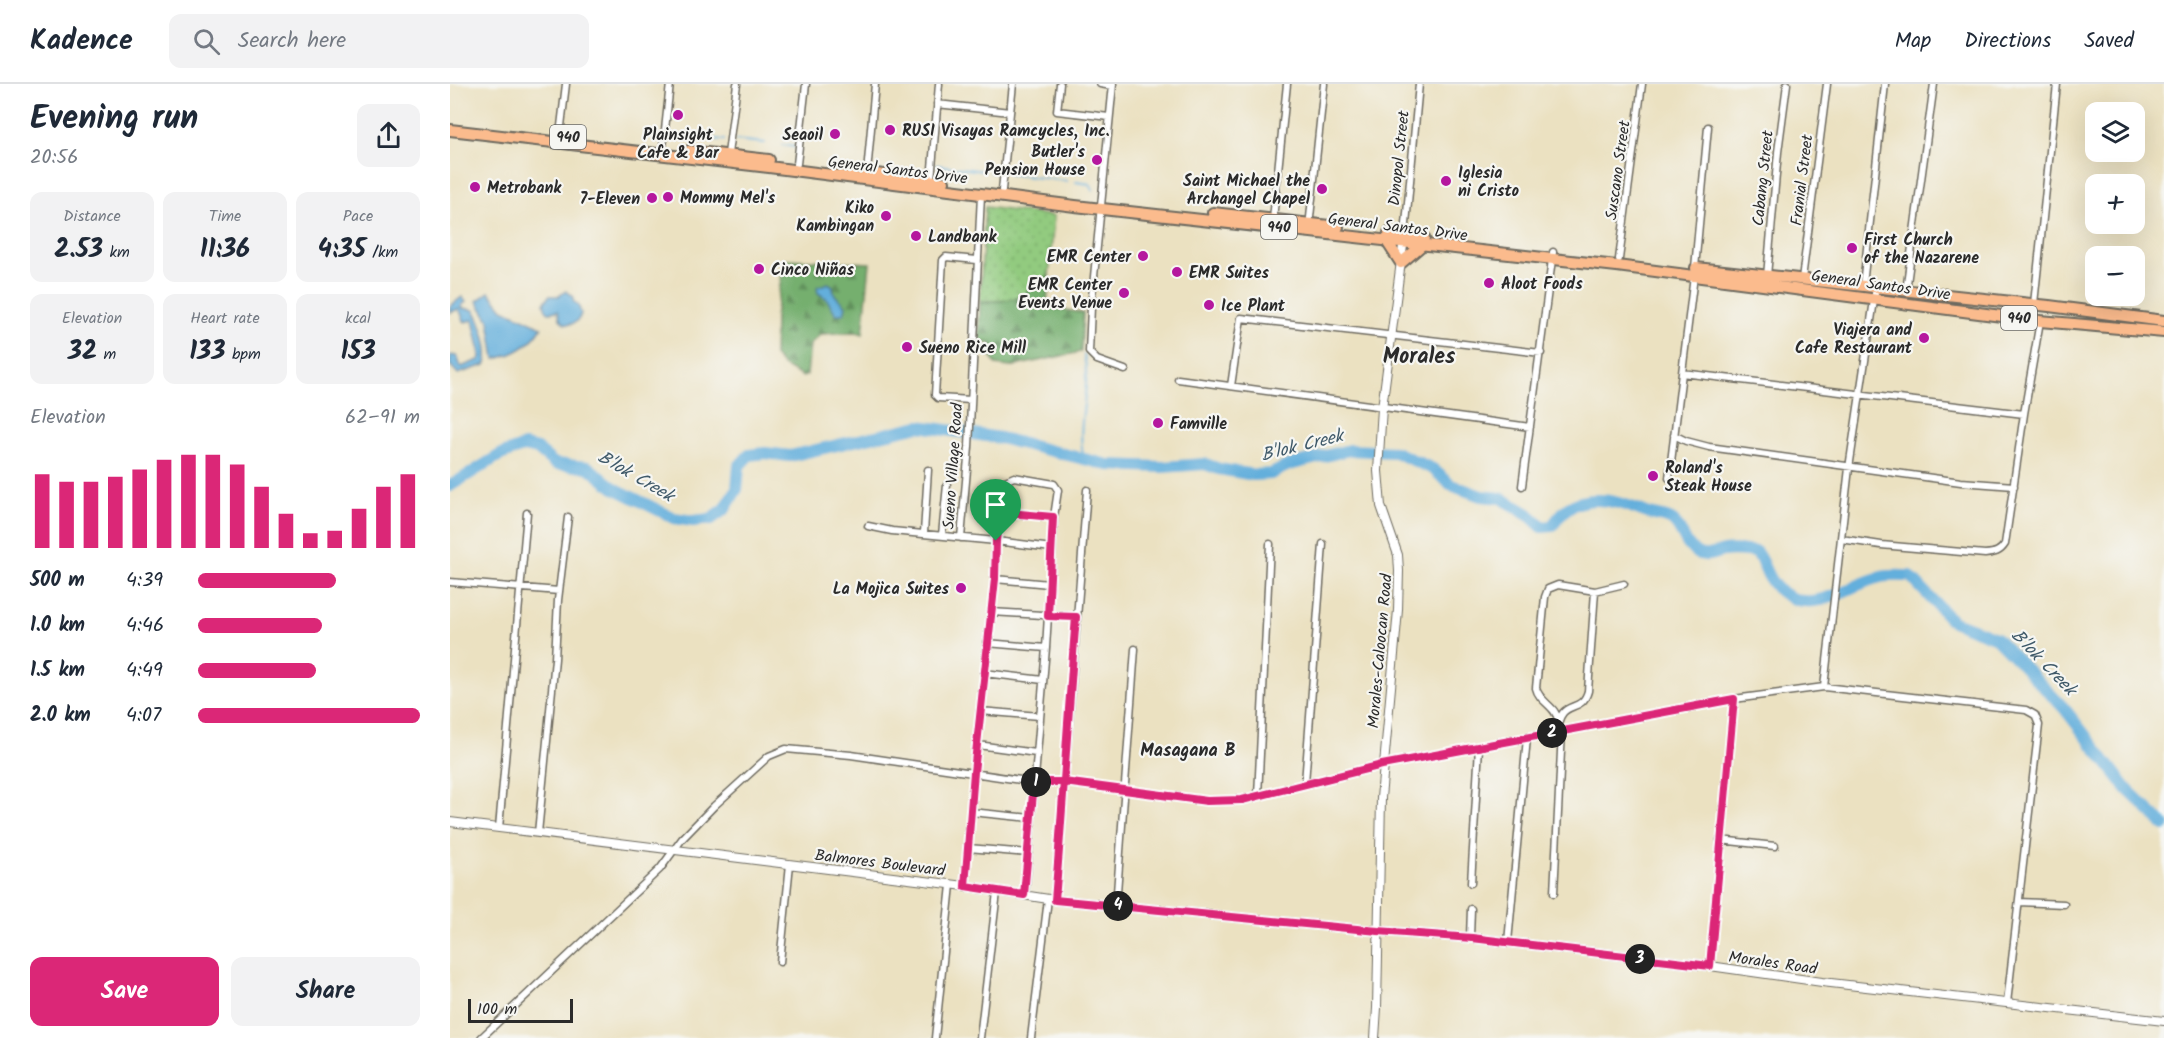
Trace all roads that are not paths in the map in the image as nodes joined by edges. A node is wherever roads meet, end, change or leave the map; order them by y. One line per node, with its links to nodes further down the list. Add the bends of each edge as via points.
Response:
1 (566, 84): 26 (street)
2 (670, 84): 27 (street)
3 (736, 84): 28 (street)
4 (806, 84): 29 (street)
5 (875, 84): 30 (street)
6 (939, 84): 20 (street)
7 (1013, 84): 21 (street)
8 (1060, 84): 22 (street, via 1057,111)
9 (1100, 84): 19 (street)
10 (1287, 84): 35 (street)
11 (1324, 84): 36 (street)
12 (1419, 84): 37 (street, Dinopol Street)
13 (1642, 84): 41 (street, Suscano Street)
14 (1787, 84): 45 (street, Cabang Street)
15 (1827, 84): 46 (street, Franial Street)
16 (1885, 84): 47 (street)
17 (1934, 84): 49 (street)
18 (2057, 84): 51 (street)
19 (1112, 85): 22 (street)
20 (937, 104): 21 (street); 31 (street)
21 (1010, 112): 32 (street)
22 (1109, 117): 34 (street)
23 (450, 124): 26 (highway, General Santos Drive / 940)
24 (1708, 127): 44 (street)
25 (450, 130): 26 (highway, General Santos Drive / 940)
26 (560, 139): 27 (highway, General Santos Drive / 940); 33 (highway, General Santos Drive / 940)
27 (663, 148): 28 (highway, General Santos Drive / 940)
28 (728, 154): 29 (highway, General Santos Drive / 940)
29 (797, 164): 30 (highway, General Santos Drive / 940)
30 (867, 173): 31 (highway, General Santos Drive / 940)
31 (931, 180): 32 (highway, General Santos Drive / 940)
32 (1002, 190): 34 (highway, General Santos Drive / 940)
33 (981, 195): 34 (highway, General Santos Drive / 940); 42 (street, Sueno Village Road)
34 (1101, 205): 35 (highway, General Santos Drive / 940); 36 (highway, General Santos Drive / 940); 57 (street, via 1089,351 1097,360)
35 (1273, 219): 36 (highway, General Santos Drive / 940)
36 (1309, 226): 37 (highway, General Santos Drive / 940); 38 (highway, General Santos Drive / 940)
37 (1404, 239): 38 (highway, General Santos Drive / 940); 39 (highway, General Santos Drive / 940); 40 (highway, General Santos Drive / 940); 43 (street, Morales-Caloocan Road)
38 (1386, 240): 43 (highway)
39 (1422, 244): 40 (highway, General Santos Drive / 940); 43 (highway)
40 (1552, 256): 41 (highway, General Santos Drive / 940); 44 (highway, General Santos Drive / 940); 56 (street)
41 (1619, 259): 44 (highway, General Santos Drive / 940)
42 (977, 260): 62 (street, Sueno Village Road); 62 (street, via 943,260 935,395)
43 (1401, 263): 55 (street, Morales-Caloocan Road)
44 (1695, 272): 45 (highway, General Santos Drive / 940); 50 (highway, General Santos Drive / 940); 58 (street)
45 (1767, 276): 46 (highway, General Santos Drive / 940)
46 (1802, 279): 47 (highway, General Santos Drive / 940)
47 (1863, 285): 48 (highway, General Santos Drive / 940)
48 (1876, 287): 49 (highway, General Santos Drive / 940); 50 (street)
49 (1906, 291): 51 (highway, General Santos Drive / 940)
50 (1874, 298): 52 (highway, General Santos Drive / 940); 61 (street)
51 (2034, 304): 53 (highway, General Santos Drive / 940)
52 (2040, 321): 54 (highway, General Santos Drive / 940); 64 (street)
53 (2164, 321)
54 (2164, 332)
55 (1391, 335): 56 (street); 60 (street, via 1241,318); 63 (street, Morales-Caloocan Road)
56 (1540, 353): 65 (street)
57 (1125, 370)
58 (1682, 373): 61 (street); 66 (street)
59 (1178, 379): 60 (street)
60 (1231, 386): 63 (street)
61 (1860, 396): 64 (street); 67 (street)
62 (971, 400): 81 (street, Sueno Village Road)
63 (1382, 408): 65 (street); 112 (street, Morales-Caloocan Road, via 1378,488 1400,571)
64 (2024, 414): 72 (street)
65 (1530, 427): 71 (street)
66 (1674, 435): 67 (street, via 1709,447); 69 (street)
67 (1849, 468): 72 (street); 82 (street)
68 (928, 470): 79 (street)
69 (1669, 478)
70 (947, 485): 80 (street)
71 (1522, 486)
72 (2014, 486): 82 (street, via 2006,544 1995,553)
73 (1087, 490): 96 (street)
74 (999, 512): 77 (street); 77 (street, via 1004,483 1014,477 1056,486); 83 (street)
75 (526, 513): 91 (street)
76 (568, 517): 92 (street)
77 (1053, 517): 86 (street)
78 (868, 526): 79 (street)
79 (924, 533): 80 (street)
80 (942, 535): 81 (street)
81 (961, 538): 83 (street, Sueno Village Road)
82 (1841, 539): 102 (street)
83 (996, 541): 86 (street, Sueno Village Road); 87 (street)
84 (1270, 544): 118 (street)
85 (1323, 544): 116 (street)
86 (1052, 548): 89 (street)
87 (995, 579): 89 (street); 94 (street)
88 (450, 582): 91 (street)
89 (1049, 584): 95 (street)
90 (1623, 584): 93 (street)
91 (520, 588): 92 (street); 122 (street)
92 (559, 591): 123 (street)
93 (1595, 591): 106 (street, via 1586,698 1567,708); 106 (street, via 1558,585 1548,589 1545,597 1536,688 1541,699 1557,713)
94 (991, 612): 95 (street); 97 (street)
95 (1048, 616): 96 (street); 98 (street)
96 (1076, 617): 115 (street)
97 (987, 644): 98 (street); 100 (street)
98 (1046, 648): 101 (street)
99 (1135, 649): 117 (street)
100 (984, 673): 101 (street); 104 (street)
101 (1043, 680): 105 (street)
102 (1824, 687): 103 (street); 137 (street, via 2026,710 2035,715 2039,725)
103 (1734, 699): 107 (street); 124 (street)
104 (980, 711): 105 (street); 109 (street)
105 (1040, 716): 111 (street)
106 (1558, 720): 107 (street)
107 (1560, 732): 108 (street); 134 (street)
108 (1527, 738): 110 (street); 143 (street)
109 (978, 744): 111 (street); 113 (street)
110 (1479, 747): 112 (street); 130 (street)
111 (1036, 753): 114 (street)
112 (1382, 765): 116 (street); 141 (street, Morales-Caloocan Road)
113 (974, 772): 114 (street); 119 (street); 127 (street, via 786,749 769,756 697,823)
114 (1034, 782): 115 (street); 120 (street)
115 (1064, 782): 117 (street); 136 (street)
116 (1305, 783): 118 (street)
117 (1125, 790): 118 (street, via 1207,801); 139 (street)
118 (1258, 796)
119 (970, 812): 120 (street); 126 (street)
120 (1031, 818): 128 (street)
121 (450, 822): 122 (street, Balmores Boulevard)
122 (499, 828): 123 (street, Balmores Boulevard)
123 (538, 833): 127 (street, Balmores Boulevard)
124 (1720, 840): 125 (street); 145 (street)
125 (1775, 846)
126 (968, 848): 128 (street); 132 (street)
127 (676, 849): 129 (street, Balmores Boulevard); 148 (street, via 660,869)
128 (1029, 853): 135 (street)
129 (790, 864): 131 (street, Balmores Boulevard); 144 (street)
130 (1471, 883)
131 (951, 885): 132 (street, Balmores Boulevard); 149 (street)
132 (965, 886): 133 (street, Balmores Boulevard)
133 (997, 892): 135 (street, Balmores Boulevard); 150 (street)
134 (1554, 893)
135 (1024, 895): 136 (street, Balmores Boulevard)
136 (1051, 900): 139 (street, Balmores Boulevard); 151 (street)
137 (2019, 902): 138 (street); 146 (street)
138 (2064, 904)
139 (1116, 906): 141 (street, Balmores Boulevard)
140 (1471, 909): 142 (street)
141 (1378, 931): 142 (street, Morales Road); 152 (street, Morales-Caloocan Road)
142 (1470, 938): 143 (street, Morales Road)
143 (1508, 942): 145 (street, Morales Road)
144 (780, 962)
145 (1710, 966): 146 (street, Morales Road)
146 (2007, 1003): 147 (street, Morales Road)
147 (2164, 1021)
148 (481, 1038)
149 (935, 1038)
150 (980, 1038)
151 (1031, 1038)
152 (1375, 1038)

